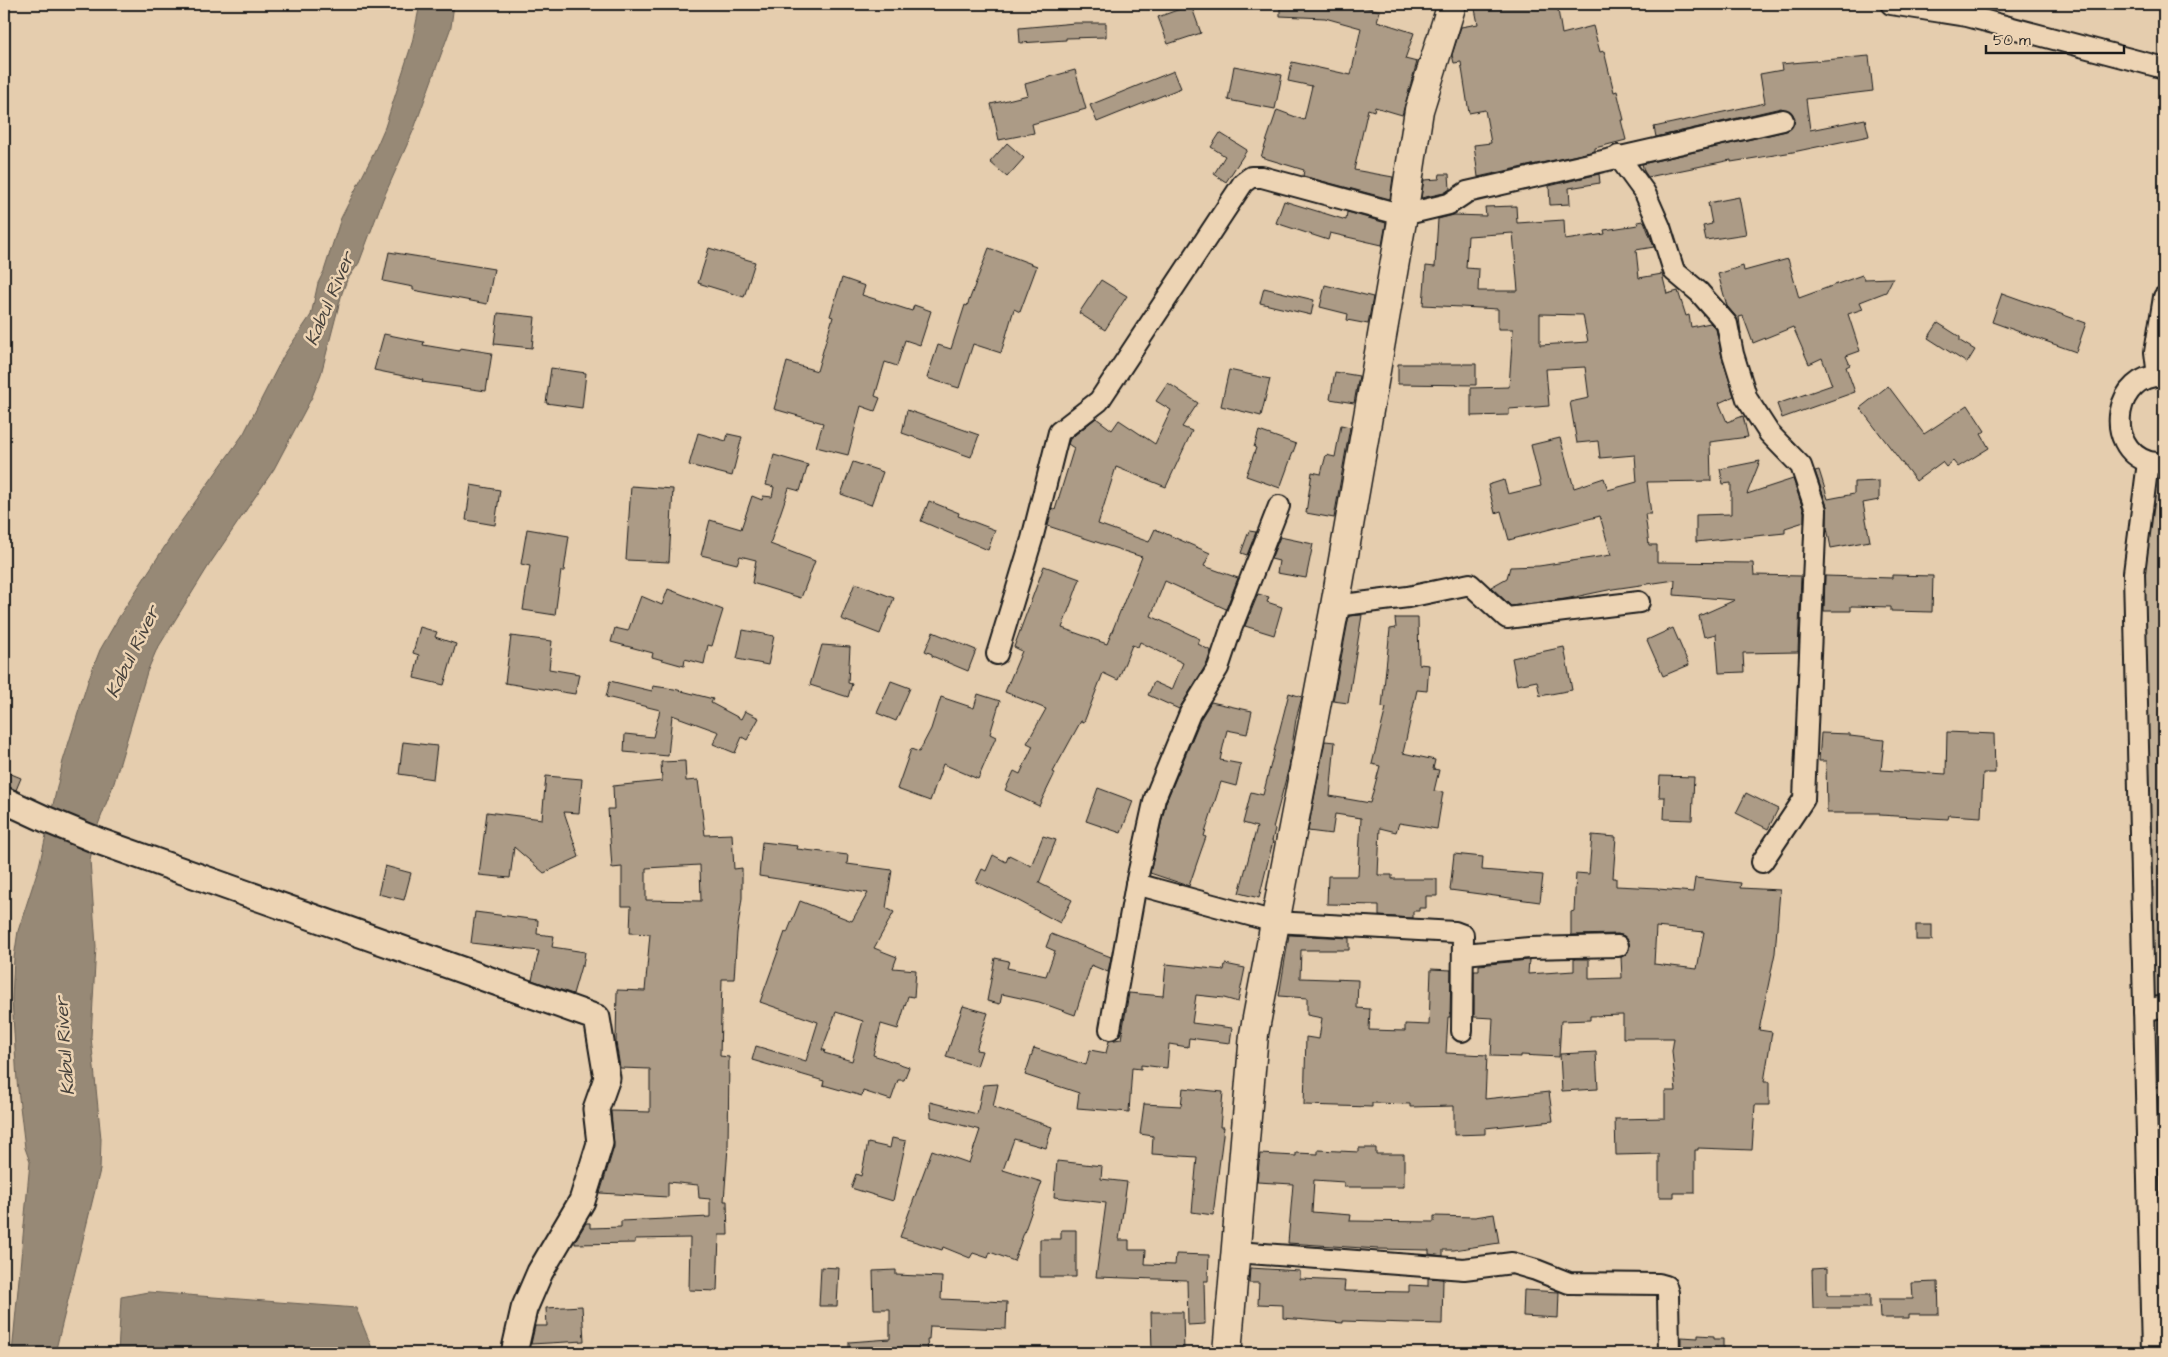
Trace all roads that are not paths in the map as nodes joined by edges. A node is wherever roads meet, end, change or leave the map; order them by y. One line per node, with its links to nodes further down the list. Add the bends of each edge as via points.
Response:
1 (1452, 4): 6 (main road, via 1419,110)
2 (1891, 4): 3 (street, via 1967,16)
3 (2164, 68)
4 (1784, 120): 5 (street)
5 (1618, 156): 6 (street, via 1467,192 1449,204); 15 (street, via 1645,193 1674,272 1699,292 1727,324 1748,399 1769,433 1801,466 1816,510 1804,799)
6 (1403, 215): 12 (main road); 13 (street, via 1262,177 1251,177 1243,183 1099,401 1058,432 1032,539)
7 (2164, 297): 8 (street, via 2155,352)
8 (2161, 376): 9 (street, via 2142,381 2129,392 2121,406 2119,423 2123,439 2134,453)
9 (2156, 463): 21 (street, via 2134,573)
10 (1279, 506): 16 (street, via 1218,668 1190,713 1155,798)
11 (1639, 602): 12 (street, via 1506,618 1470,584 1408,597)
12 (1335, 606): 17 (main road)
13 (997, 654)
14 (4, 800): 25 (street, via 106,844 598,1018 607,1078 596,1109 600,1143 582,1201 540,1272 524,1310)
15 (1762, 862)
16 (1136, 884): 17 (street); 22 (street)
17 (1275, 922): 19 (street, via 1455,932 1463,935); 24 (main road, via 1254,1034)
18 (1618, 946): 19 (street, via 1529,948)
19 (1464, 954): 23 (street)
20 (2164, 1006): 21 (street)
21 (2144, 1011): 28 (street)
22 (1110, 1029)
23 (1462, 1031)
24 (1236, 1252): 26 (main road); 27 (street, via 1464,1269 1512,1263 1569,1283 1659,1284 1666,1286 1668,1293)
25 (514, 1353)
26 (1227, 1353)
27 (1669, 1353)
28 (2152, 1353)

